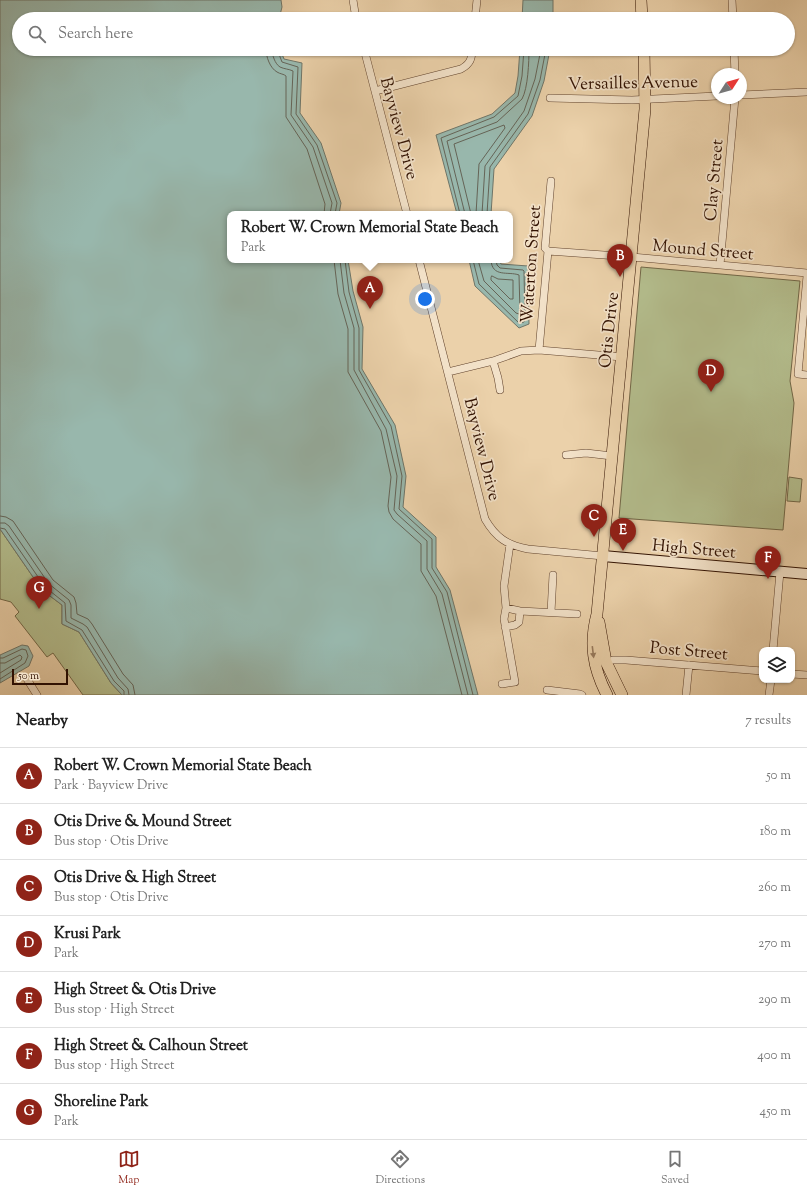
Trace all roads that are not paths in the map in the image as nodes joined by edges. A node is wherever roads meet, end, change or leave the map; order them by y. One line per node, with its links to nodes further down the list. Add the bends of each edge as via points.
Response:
1 (353, 0): 5 (street)
2 (477, 0): 6 (street)
3 (641, 0): 7 (main road)
4 (732, 0): 8 (street)
5 (355, 12)
6 (476, 12)
7 (642, 12)
8 (732, 12)
9 (366, 56): 14 (street, Bayview Drive)
10 (472, 56): 14 (street, via 468,65 461,70)
11 (644, 56): 19 (main road, Otis Drive)
12 (734, 56): 13 (street)
13 (735, 68)
14 (375, 91): 22 (street, Bayview Drive)
15 (807, 92): 16 (street)
16 (747, 95)
17 (711, 96): 19 (street, Versailles Avenue)
18 (550, 98): 19 (street, Versailles Avenue)
19 (645, 99): 24 (main road, Otis Drive)
20 (734, 104): 26 (street, Clay Street)
21 (551, 181): 23 (street, Waterton Street, via 545,248)
22 (406, 211)
23 (548, 251): 24 (street, Mound Street); 29 (street, Waterton Street)
24 (632, 257): 26 (street, Mound Street); 30 (main road, Otis Drive)
25 (420, 263): 32 (street, Bayview Drive)
26 (720, 265): 27 (street, Mound Street)
27 (807, 273)
28 (807, 276): 33 (street, via 798,374)
29 (539, 350): 30 (street); 31 (street, via 521,351)
30 (622, 357): 36 (main road, Otis Drive)
31 (493, 361): 32 (street); 34 (street)
32 (448, 372): 37 (street, Bayview Drive, via 485,519 491,530)
33 (807, 374)
34 (500, 390)
35 (566, 455): 36 (street, via 586,453)
36 (612, 456): 38 (main road, Otis Drive)
37 (510, 544): 38 (street, Bayview Drive, via 528,549); 42 (street, via 504,586)
38 (603, 556): 39 (main road, High Street); 46 (main road, Otis Drive)
39 (780, 572): 40 (main road, High Street); 48 (street)
40 (807, 574)
41 (553, 575): 44 (street)
42 (506, 608): 43 (street); 47 (street)
43 (520, 610): 44 (street); 47 (street, via 519,622)
44 (551, 612): 45 (street)
45 (577, 614)
46 (597, 614): 60 (main road, Otis Drive, one-way to 60, via 593,653 598,676); 61 (main road, Otis Drive, via 606,662)
47 (506, 627): 56 (street, via 515,682)
48 (773, 647)
49 (614, 660): 50 (street, Post Street)
50 (689, 665): 51 (street, Post Street); 62 (street)
51 (759, 671)
52 (795, 674): 53 (street)
53 (807, 675)
54 (27, 679): 58 (street)
55 (771, 683): 63 (street)
56 (502, 684)
57 (547, 690): 59 (street)
58 (37, 695)
59 (582, 695)
60 (606, 695)
61 (622, 695)
62 (686, 695)
63 (769, 695)

